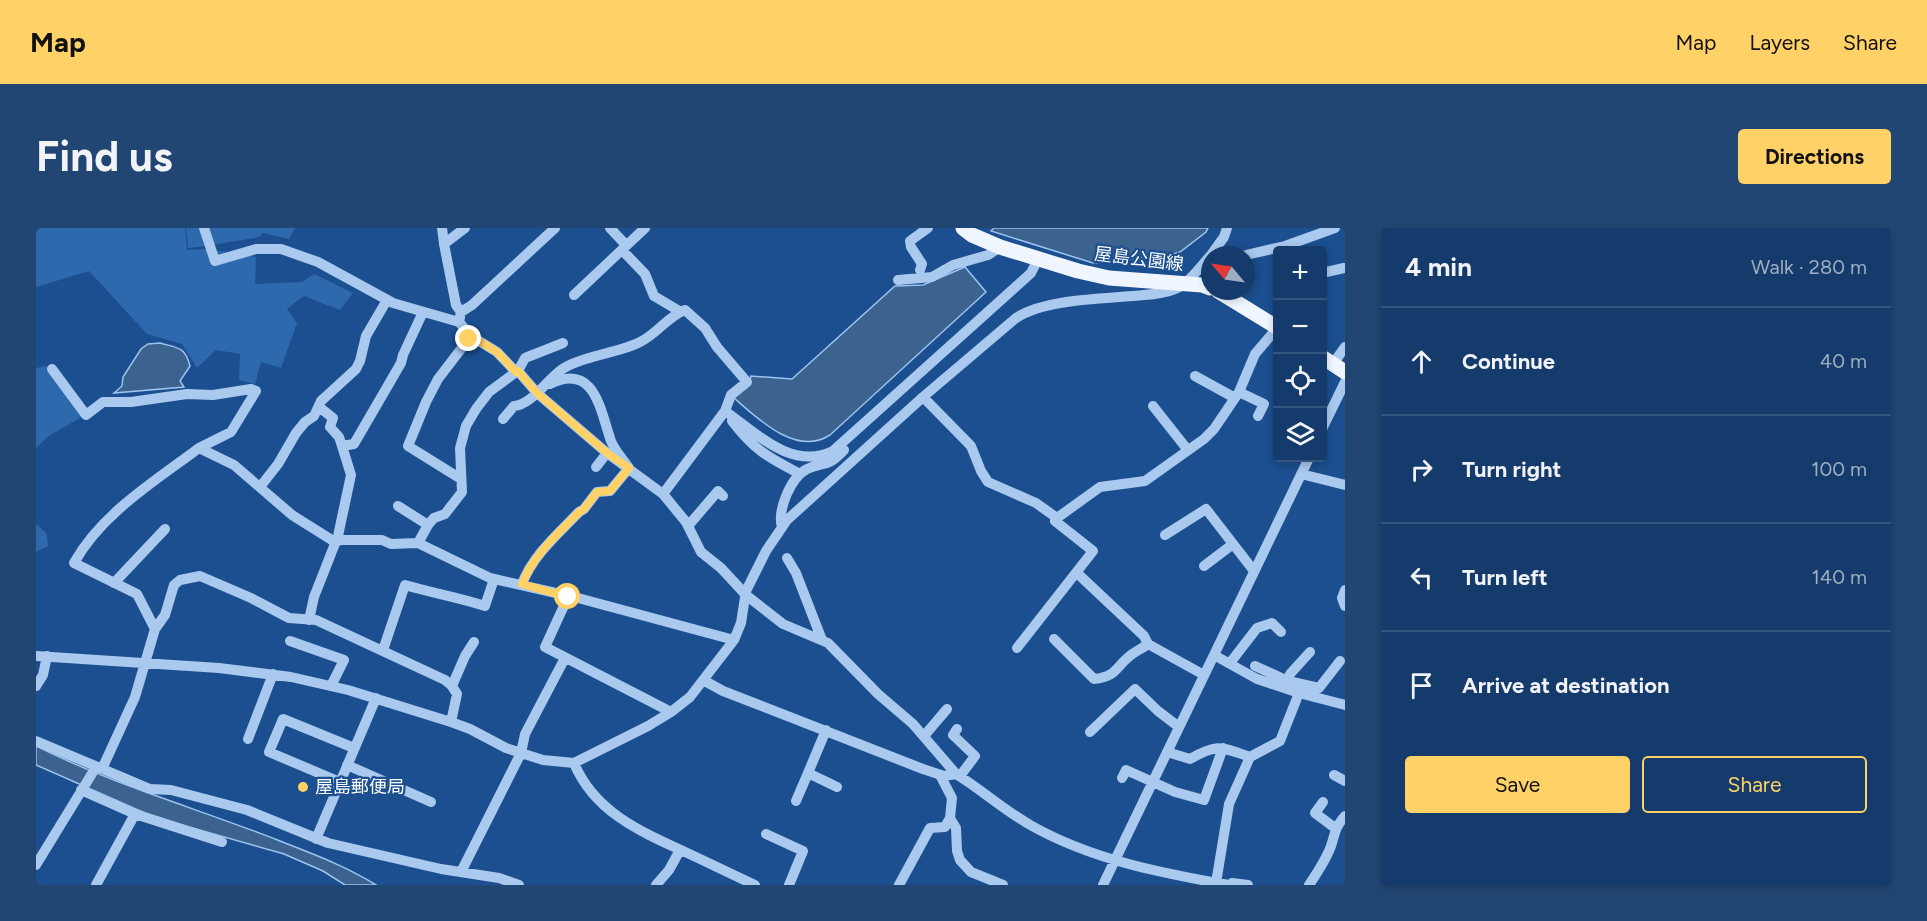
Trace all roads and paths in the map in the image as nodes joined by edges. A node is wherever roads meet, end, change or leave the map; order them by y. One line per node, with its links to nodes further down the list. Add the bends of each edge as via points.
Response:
1 (204, 228): 25 (street, via 215,261 256,249 281,249 318,262)
2 (442, 228): 11 (street)
3 (465, 228): 11 (street)
4 (555, 228): 29 (street)
5 (610, 228): 13 (street)
6 (645, 228): 13 (street)
7 (928, 228): 19 (street, via 910,241 922,264)
8 (963, 228): 14 (main road, 屋島公園線)
9 (1227, 228): 12 (street)
10 (1335, 228): 15 (street)
11 (444, 244): 29 (street)
12 (1218, 246)
13 (624, 247): 24 (street); 28 (street, via 645,274 654,296)
14 (1000, 247): 16 (main road, 屋島公園線); 21 (street, via 932,277)
15 (1255, 253)
16 (1038, 259): 23 (main road, 屋島公園線, via 1109,278); 49 (street, via 1031,273)
17 (1201, 266): 23 (street)
18 (1344, 268): 20 (street)
19 (920, 270)
20 (1327, 272)
21 (898, 280)
22 (1201, 283): 23 (main road, 屋島公園線)
23 (1184, 284): 42 (street, via 1160,293 1079,301 1025,312)
24 (574, 295)
25 (387, 300): 27 (street); 44 (street, via 366,336 356,369)
26 (1232, 300): 30 (main road)
27 (423, 312): 29 (street); 50 (street, via 401,363 354,444)
28 (681, 312): 40 (street, via 639,343 563,368); 45 (street, via 685,310 705,328 747,382 731,395)
29 (460, 317): 32 (street)
30 (1273, 325)
31 (1273, 333): 41 (street, via 1255,354)
32 (471, 336): 37 (street, via 497,352); 59 (street, via 438,379 408,446)
33 (563, 343): 37 (street, via 525,358)
34 (1345, 347): 35 (street)
35 (1334, 364)
36 (52, 369): 51 (street, via 86,415 103,402 256,391 231,432)
37 (517, 371): 40 (street); 59 (street, via 489,392 466,426 460,448)
38 (1195, 376): 41 (street)
39 (1345, 382): 48 (street)
40 (538, 392): 47 (street, via 514,406); 53 (street); 56 (street, via 562,378 583,380 604,416 612,442)
41 (1237, 395): 46 (street, via 1264,404); 52 (street, via 1214,429)
42 (923, 397): 65 (street, via 971,446 988,482 1036,503); 68 (street)
43 (1153, 406): 52 (street)
44 (319, 407): 50 (street, via 333,418 330,427); 61 (street)
45 (725, 411): 49 (street, via 764,442 811,457 833,452); 57 (street, via 759,452); 62 (street)
46 (1258, 416)
47 (503, 419)
48 (1327, 420)
49 (863, 426): 57 (street, via 836,459)
50 (342, 446): 71 (street, via 351,475)
51 (199, 448): 61 (street, via 234,465); 79 (street, via 123,506 82,549 74,563)
52 (1187, 449): 65 (street, via 1145,481 1100,487)
53 (607, 453): 55 (street); 56 (street)
54 (1307, 462): 58 (street)
55 (596, 467)
56 (629, 468): 62 (street); 80 (street, via 610,491 597,492 548,542)
57 (800, 474): 68 (street, via 785,496)
58 (1301, 474): 60 (street); 76 (street)
59 (461, 480): 66 (street, via 462,492 451,508)
60 (1345, 485)
61 (260, 487): 71 (street, via 292,515)
62 (663, 494): 67 (street)
63 (723, 496): 67 (street, via 718,491)
64 (398, 506): 66 (street)
65 (1057, 518): 77 (street, via 1055,521 1093,551)
66 (428, 525): 72 (street)
67 (688, 526): 82 (street, via 701,552)
68 (782, 527): 82 (street)
69 (165, 530): 79 (street)
70 (1165, 535): 73 (street, via 1206,509)
71 (335, 542): 72 (street); 85 (street)
72 (418, 543): 78 (street)
73 (1233, 544): 75 (street); 76 (street)
74 (788, 558): 90 (street)
75 (1204, 566)
76 (1254, 571): 97 (street)
77 (1077, 573): 93 (street); 94 (street)
78 (494, 579): 80 (street); 95 (street, via 485,606 405,585)
79 (114, 583): 86 (street, via 137,594)
80 (522, 584): 83 (street)
81 (1345, 590): 84 (street)
82 (746, 595): 89 (street); 90 (street, via 783,624)
83 (568, 597): 89 (street); 99 (street, via 545,647)
84 (1345, 606)
85 (309, 620): 86 (street, via 290,618 200,576 174,585 165,615); 95 (street)
86 (155, 629): 101 (street)
87 (1281, 632): 102 (street, via 1272,623 1257,628)
88 (1054, 639): 93 (street, via 1095,679 1118,671 1130,656)
89 (734, 640): 106 (street)
90 (822, 640): 121 (street)
91 (290, 641): 109 (street, via 344,660)
92 (474, 642): 110 (street)
93 (1148, 644): 105 (street)
94 (1017, 648)
95 (383, 650): 110 (street)
96 (1310, 652): 107 (street, via 1290,674)
97 (1214, 655): 102 (street); 105 (street)
98 (42, 656): 101 (street); 108 (street, via 43,675)
99 (565, 658): 115 (street); 127 (street, via 525,734)
100 (1340, 662): 107 (street, via 1319,688)
101 (144, 663): 104 (street); 131 (street, via 135,697)
102 (1230, 663): 107 (street, via 1257,679)
103 (1255, 666): 107 (street)
104 (273, 674): 109 (street); 122 (street)
105 (1204, 675): 117 (street)
106 (703, 680): 115 (street); 119 (street)
107 (1287, 685): 111 (street)
108 (36, 686)
109 (331, 686): 112 (street)
110 (452, 686): 116 (street, via 457,694)
111 (1299, 693): 113 (street); 128 (street, via 1280,741)
112 (376, 698): 116 (street); 124 (street)
113 (1345, 705)
114 (947, 709): 121 (street)
115 (671, 712): 129 (street)
116 (451, 722): 127 (street)
117 (1179, 727): 120 (street, via 1135,689); 126 (street)
118 (957, 729): 135 (street, via 953,735 975,756)
119 (826, 730): 133 (street); 134 (street)
120 (1090, 732)
121 (924, 736): 135 (street)
122 (248, 739)
123 (36, 741): 131 (street)
124 (354, 748): 130 (street); 138 (street, via 283,719 278,730 269,752)
125 (1223, 748): 126 (street, via 1209,748 1190,759); 128 (street); 139 (street, via 1204,800)
126 (1167, 752): 139 (street)
127 (521, 753): 129 (street); 155 (street)
128 (1250, 757): 158 (street, via 1228,804)
129 (574, 763): 152 (street, via 603,806 623,821)
130 (347, 765): 138 (street); 143 (street)
131 (98, 769): 141 (street); 150 (street, via 150,789 171,790 247,810)
132 (1126, 770): 139 (street)
133 (808, 773): 140 (street); 142 (street)
134 (940, 775): 135 (street); 147 (street, via 952,798)
135 (958, 775): 153 (street, via 1032,826)
136 (1334, 776): 137 (street)
137 (1345, 781)
138 (340, 782): 150 (street)
139 (1153, 782): 153 (street)
140 (837, 787)
141 (82, 789): 145 (street); 154 (street)
142 (796, 801)
143 (431, 802)
144 (1323, 802): 148 (street, via 1315,813)
145 (135, 814): 151 (street); 159 (street)
146 (1345, 816): 148 (street)
147 (950, 818): 164 (street, via 945,827 930,828); 165 (street, via 964,866)
148 (1335, 828): 169 (street, via 1331,847)
149 (766, 834): 163 (street, via 802,851)
150 (316, 839): 155 (street)
151 (222, 842)
152 (680, 850): 161 (street); 162 (street)
153 (1116, 861): 156 (street); 166 (street)
154 (36, 865)
155 (461, 872): 157 (street)
156 (1184, 881): 158 (street)
157 (498, 882): 160 (street)
158 (1216, 883): 167 (street)
159 (96, 885)
160 (519, 885)
161 (656, 885)
162 (755, 885)
163 (789, 885)
164 (899, 885)
165 (1003, 885)
166 (1103, 885)
167 (1231, 885): 168 (street)
168 (1248, 885)
169 (1309, 885)

